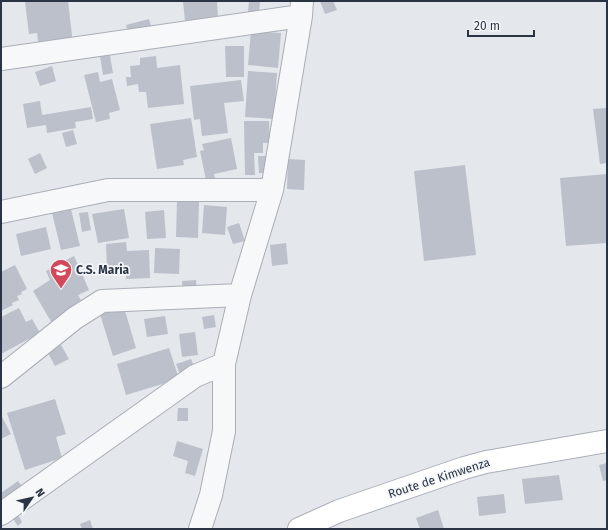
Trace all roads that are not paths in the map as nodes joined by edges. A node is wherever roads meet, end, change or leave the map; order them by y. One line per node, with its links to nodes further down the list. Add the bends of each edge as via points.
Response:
1 (301, 9): 2 (street); 3 (street)
2 (1, 59)
3 (272, 190): 4 (street, via 108,190); 5 (street)
4 (4, 214)
5 (240, 295): 6 (street); 7 (street, via 102,301 75,318)
6 (224, 364): 9 (street, via 194,376); 10 (street, via 224,431 211,495)
7 (1, 377)
8 (607, 441): 11 (street, Route de Kimwenza, via 464,468 339,512)
9 (1, 514)
10 (200, 529)
11 (299, 529)

